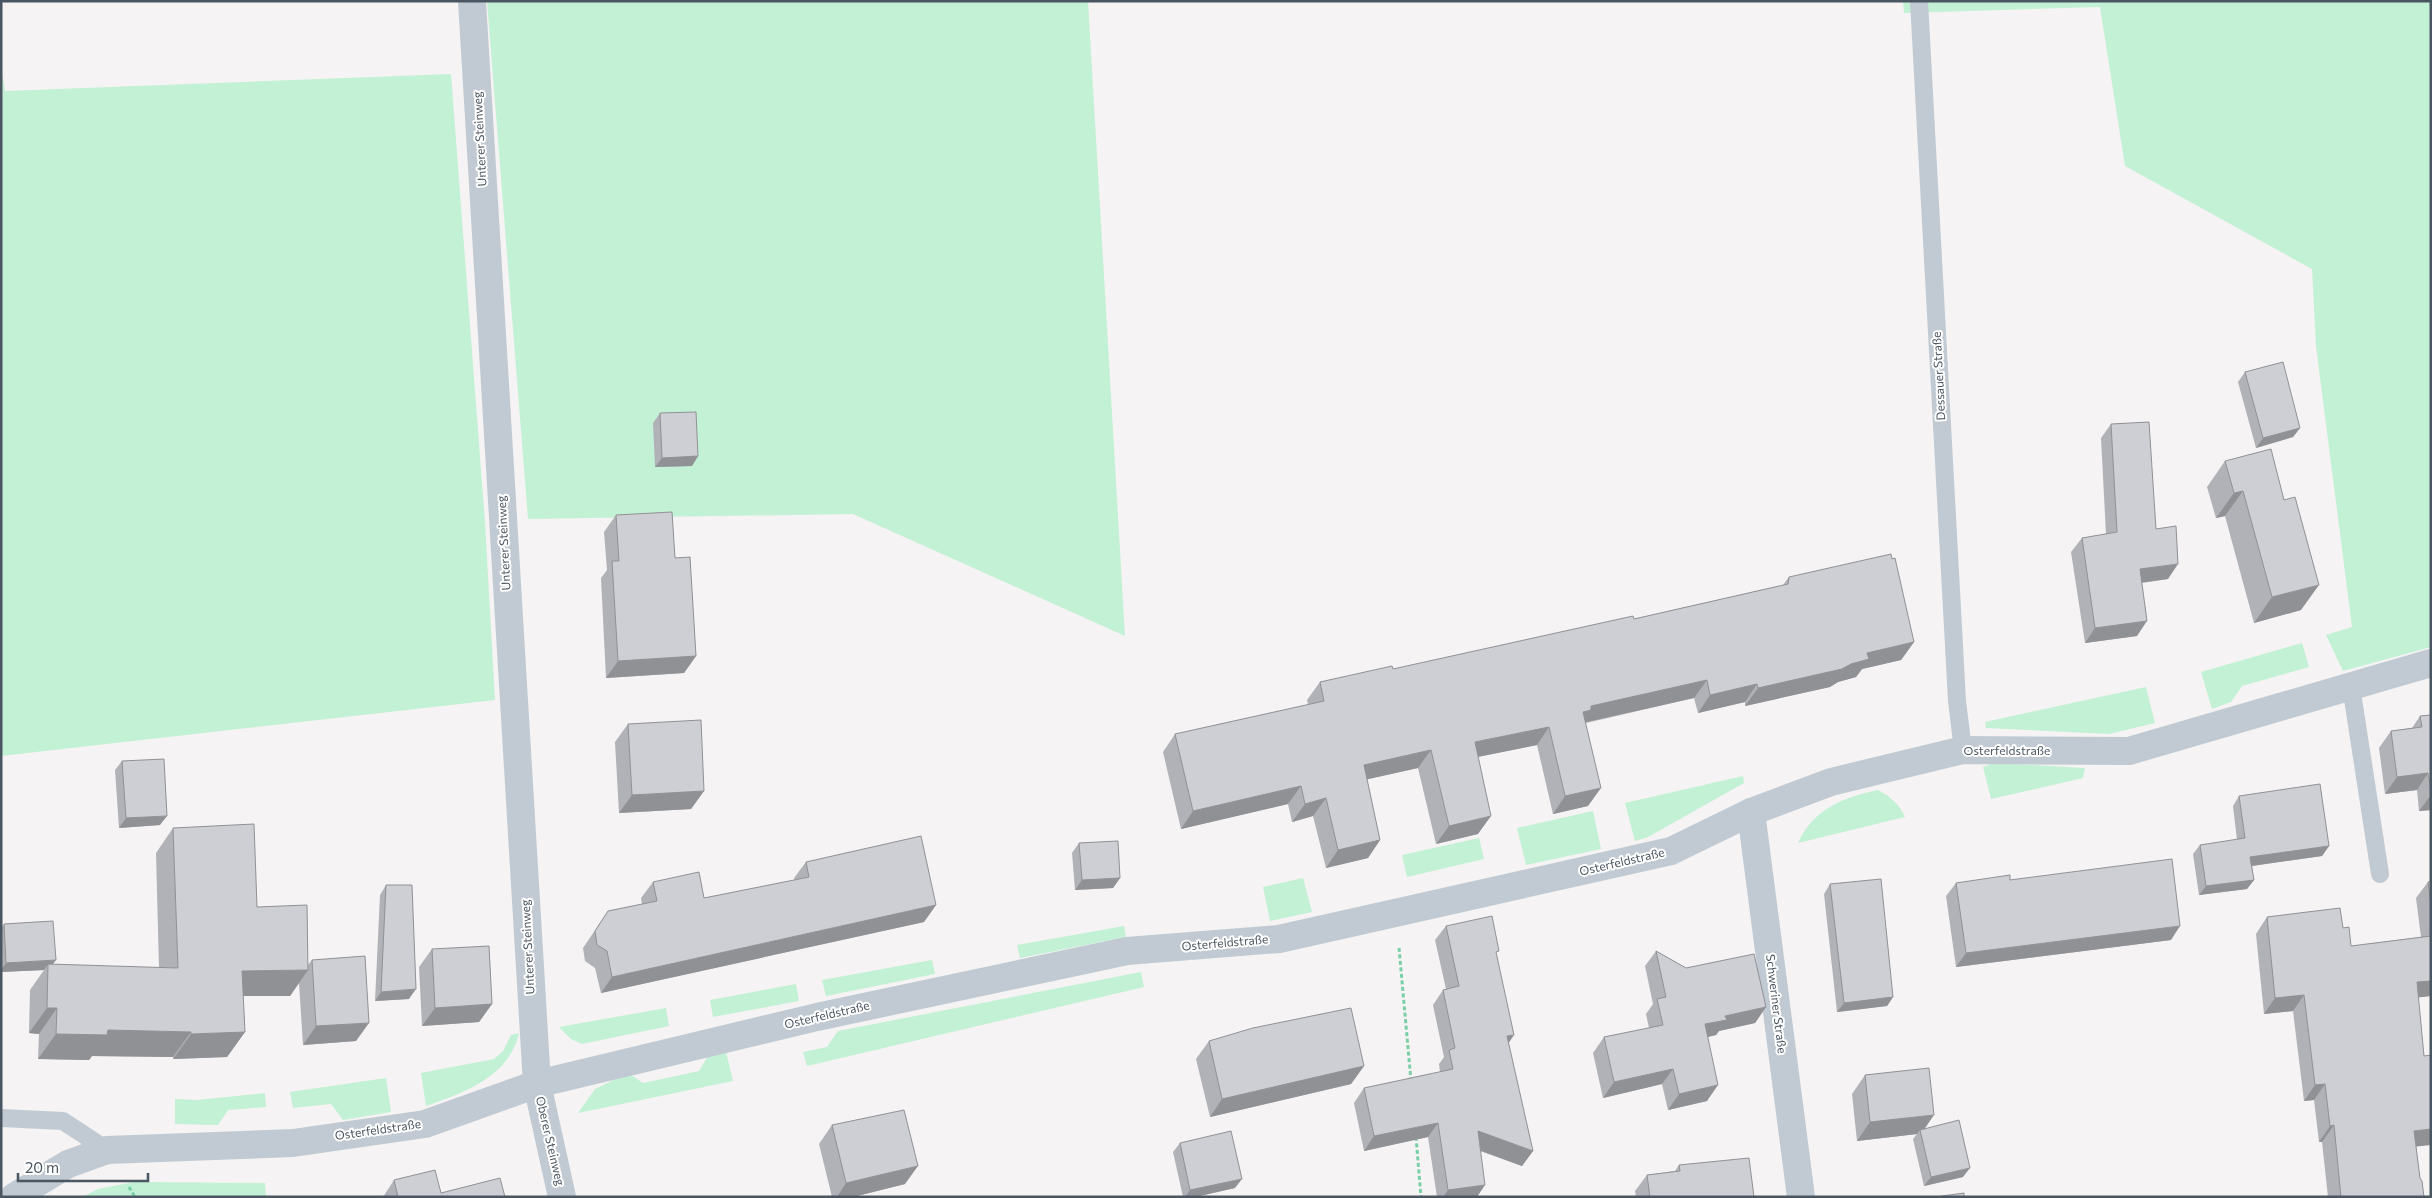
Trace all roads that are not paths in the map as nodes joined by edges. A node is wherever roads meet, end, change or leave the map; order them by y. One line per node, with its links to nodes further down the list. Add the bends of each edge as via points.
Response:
1 (472, 1): 8 (street, Unterer Steinweg)
2 (1919, 1): 5 (lane, Dessauer Straße)
3 (2431, 663): 4 (street, Osterfeldstraße)
4 (2351, 686): 5 (street, Osterfeldstraße, via 2129,751); 7 (lane)
5 (1963, 750): 6 (street, Osterfeldstraße, via 1831,782)
6 (1751, 812): 8 (street, Osterfeldstraße, via 1671,851 1279,939 1127,951 817,1017); 13 (street, Schweriner Straße)
7 (2380, 874)
8 (537, 1084): 10 (street, Osterfeldstraße, via 425,1124 293,1143); 12 (street, Oberer Steinweg)
9 (1, 1118): 10 (lane, via 63,1121)
10 (107, 1150): 11 (street, Osterfeldstraße, via 68,1164)
11 (14, 1197)
12 (562, 1197)
13 (1801, 1197)

